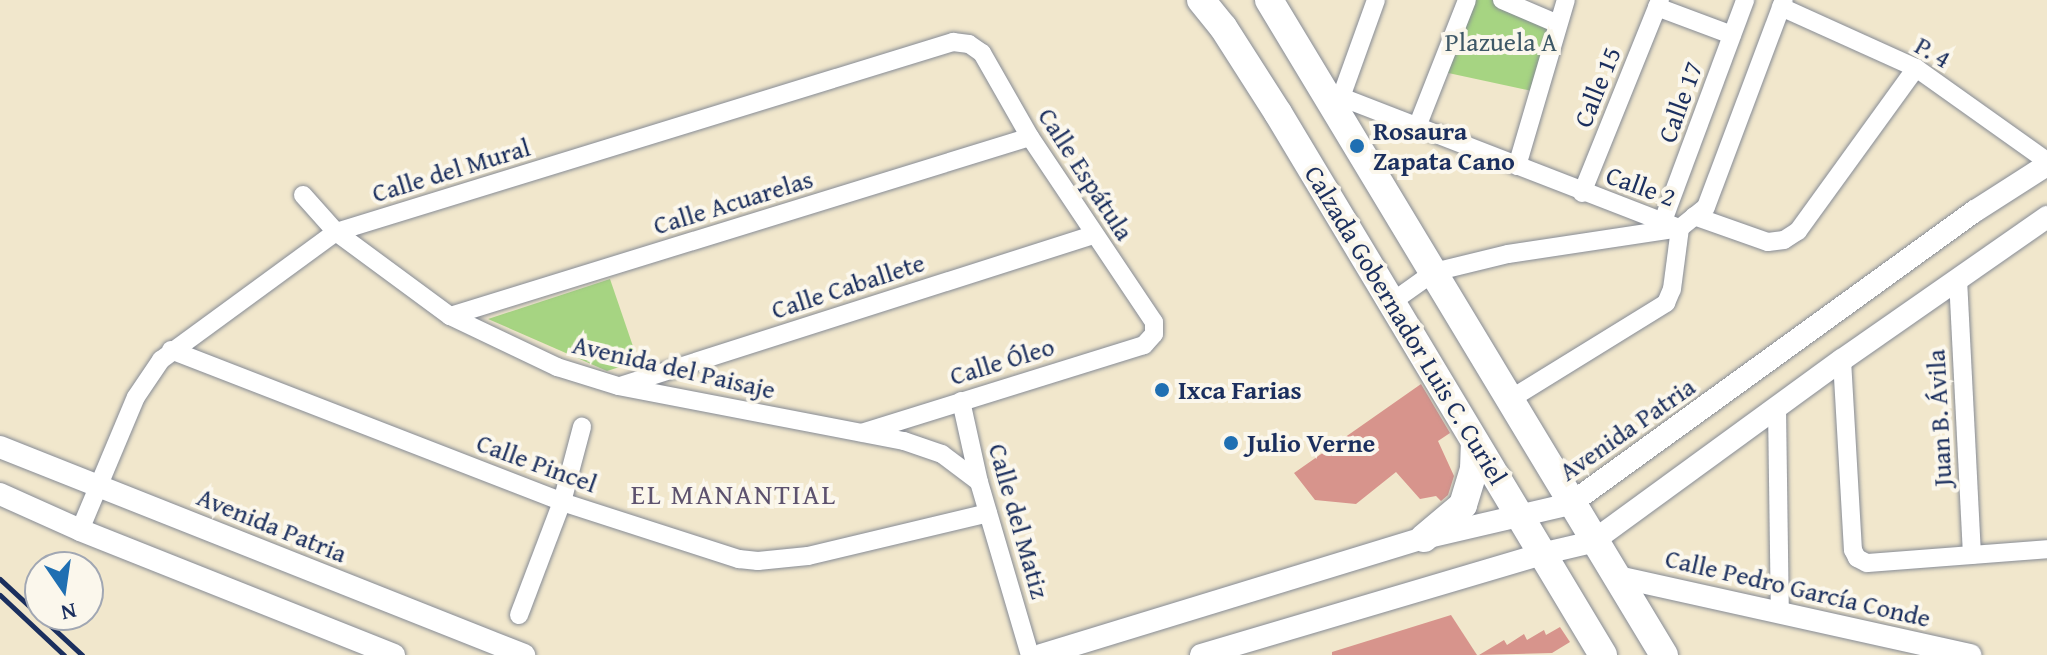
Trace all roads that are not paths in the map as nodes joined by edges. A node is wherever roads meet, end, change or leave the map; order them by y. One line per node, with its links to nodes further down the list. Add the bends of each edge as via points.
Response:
1 (1201, 0): 26 (main road, Calzada Gobernador Luis C. Curiel, via 1253,72)
2 (1269, 0): 24 (main road, Calzada Gobernador Luis C. Curiel)
3 (1376, 0): 14 (street, Calle 2, via 1341,97)
4 (1467, 0): 14 (street)
5 (1502, 0): 10 (street)
6 (1566, 0): 10 (street)
7 (1745, 0): 11 (street, Calle 17)
8 (1658, 3): 11 (street); 18 (street, Calle 15)
9 (1783, 4): 13 (street, P. 4); 21 (street, via 1706,207)
10 (1558, 24): 17 (street)
11 (1732, 35): 21 (street, Calle 17)
12 (969, 44): 15 (street, Calle Espátula, via 982,53); 22 (street, Calle del Mural, via 953,42)
13 (1916, 68): 16 (street, P. 4); 21 (street, via 1798,231 1768,242)
14 (1417, 127): 17 (street, Calle 2)
15 (1030, 137): 23 (street, Calle Espátula); 27 (street, Calle Acuarelas)
16 (2047, 163): 43 (street, Avenida Patria)
17 (1517, 166): 18 (street, Calle 2)
18 (1582, 193): 21 (street, Calle 2)
19 (303, 195): 22 (street, Avenida del Paisaje)
20 (2047, 217): 25 (street)
21 (1679, 222): 24 (street); 32 (street, Calle 2, via 1666,303)
22 (336, 232): 27 (street, Avenida del Paisaje); 29 (street, Calle del Mural)
23 (1094, 235): 28 (street, Calle Espátula, via 1154,322); 31 (street, Calle Caballete)
24 (1434, 272): 26 (street); 32 (main road, Calzada Gobernador Luis C. Curiel)
25 (1958, 279): 30 (street); 51 (street, Juan B. Ávila)
26 (1392, 302): 37 (main road, Calzada Gobernador Luis C. Curiel)
27 (450, 316): 31 (street, Avenida del Paisaje, via 557,367)
28 (1154, 334): 33 (street, Calle Óleo, via 1144,345)
29 (171, 350): 40 (street, Calle del Mural, via 143,384); 42 (street, Calle Pincel)
30 (1842, 360): 34 (street); 51 (street, via 1857,558 1867,563)
31 (618, 386): 36 (street, Avenida del Paisaje)
32 (1509, 400): 43 (main road, Calzada Gobernador Luis C. Curiel)
33 (961, 401): 36 (street, Calle Óleo); 39 (street, Calle del Matiz)
34 (1777, 408): 48 (street); 53 (street)
35 (582, 427): 42 (street)
36 (862, 433): 39 (street, Avenida del Paisaje, via 942,454)
37 (1475, 443): 45 (main road, Calzada Gobernador Luis C. Curiel); 47 (main road, via 1463,505)
38 (0, 447): 40 (street, Avenida Patria)
39 (979, 482): 44 (street, Calle del Matiz)
40 (98, 487): 46 (street, Calle del Mural); 56 (street, Avenida Patria)
41 (0, 494): 46 (street)
42 (562, 502): 44 (street, Calle Pincel, via 758,561 808,556); 54 (street)
43 (1570, 504): 45 (street, Avenida Patria); 48 (main road, Calzada Gobernador Luis C. Curiel)
44 (988, 513): 57 (street, Calle del Matiz)
45 (1520, 513): 47 (street, Avenida Patria); 50 (main road, Calzada Gobernador Luis C. Curiel)
46 (80, 530): 55 (street)
47 (1424, 538): 58 (street, Avenida Patria)
48 (1592, 542): 50 (street); 52 (main road, Calzada Gobernador Luis C. Curiel)
49 (2047, 549): 51 (street)
50 (1541, 554): 59 (street); 60 (main road, Calzada Gobernador Luis C. Curiel)
51 (1972, 555)
52 (1614, 576): 53 (street, Calle Pedro García Conde); 61 (main road, Calzada Gobernador Luis C. Curiel)
53 (1780, 612): 62 (street, Calle Pedro García Conde)
54 (519, 615)
55 (394, 655)
56 (524, 655)
57 (1030, 655)
58 (1041, 655)
59 (1201, 655)
60 (1603, 655)
61 (1664, 655)
62 (1970, 655)

